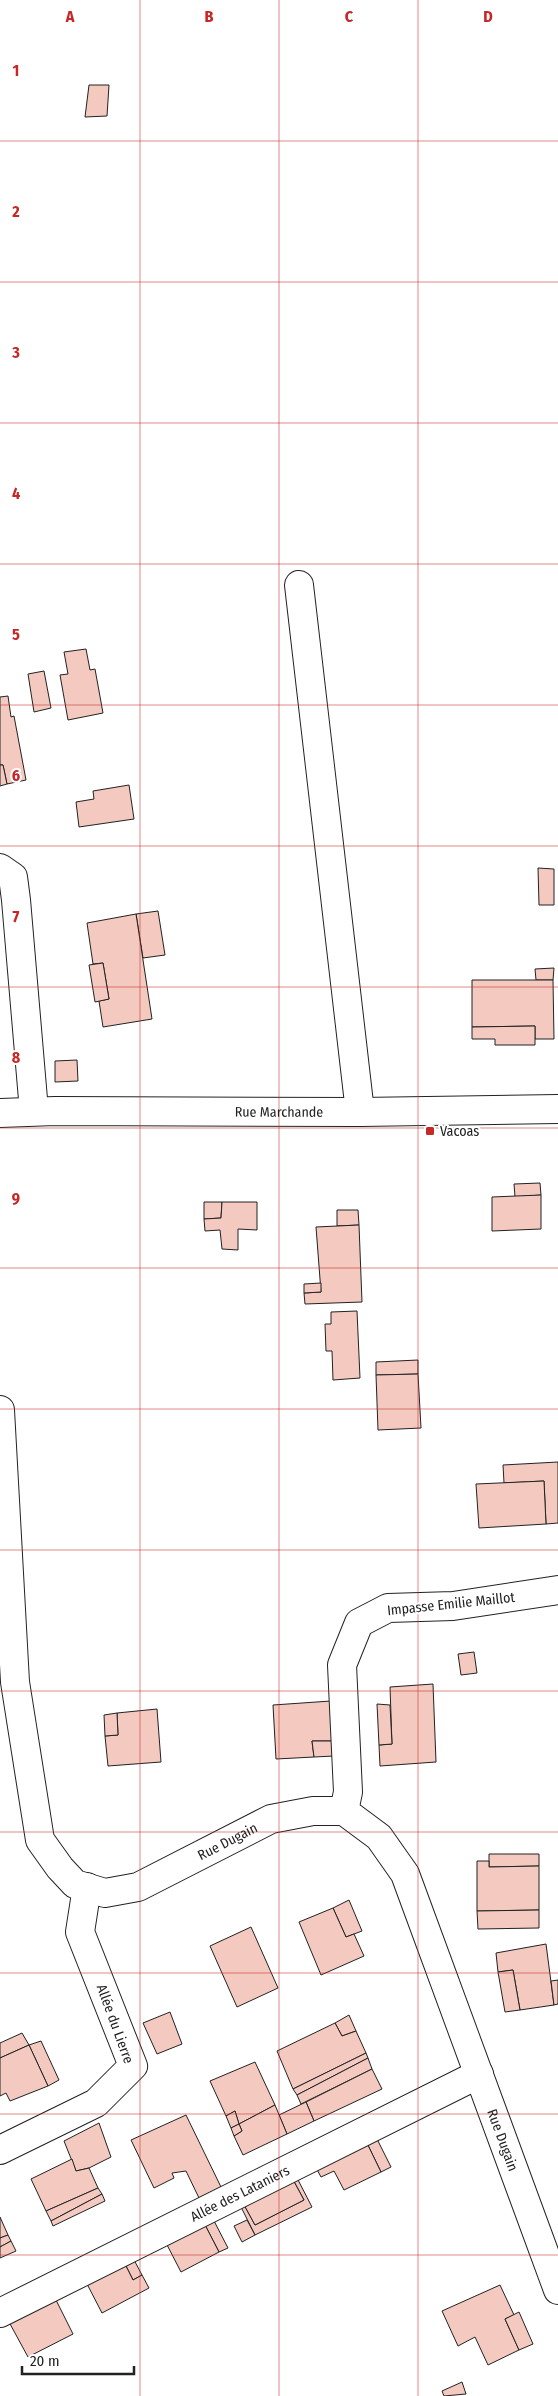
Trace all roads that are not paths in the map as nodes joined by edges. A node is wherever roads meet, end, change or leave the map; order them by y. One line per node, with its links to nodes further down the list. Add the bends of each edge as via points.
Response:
1 (299, 585): 5 (street)
2 (0, 868): 4 (street, via 12,877 16,900)
3 (558, 1109): 5 (street, Rue Marchande)
4 (34, 1111): 5 (street, Rue Marchande); 6 (street, Rue Marchande)
5 (360, 1112)
6 (0, 1113)
7 (0, 1410): 10 (street, Rue Dugain, via 15,1682 40,1840 75,1884)
8 (558, 1590): 9 (street, Impasse Emilie Maillot, via 453,1606 388,1608 359,1623 342,1665 348,1792)
9 (344, 1811): 10 (street, Rue Dugain, via 312,1811 271,1819 138,1887 105,1893); 11 (street, Rue Dugain, via 379,1837 405,1874)
10 (87, 1887): 12 (street, Allée du Lierre, via 80,1932 133,2066 96,2103)
11 (479, 2074): 13 (street, Rue Dugain); 14 (street, Allée des Lataniers)
12 (0, 2150)
13 (558, 2290)
14 (0, 2313)

